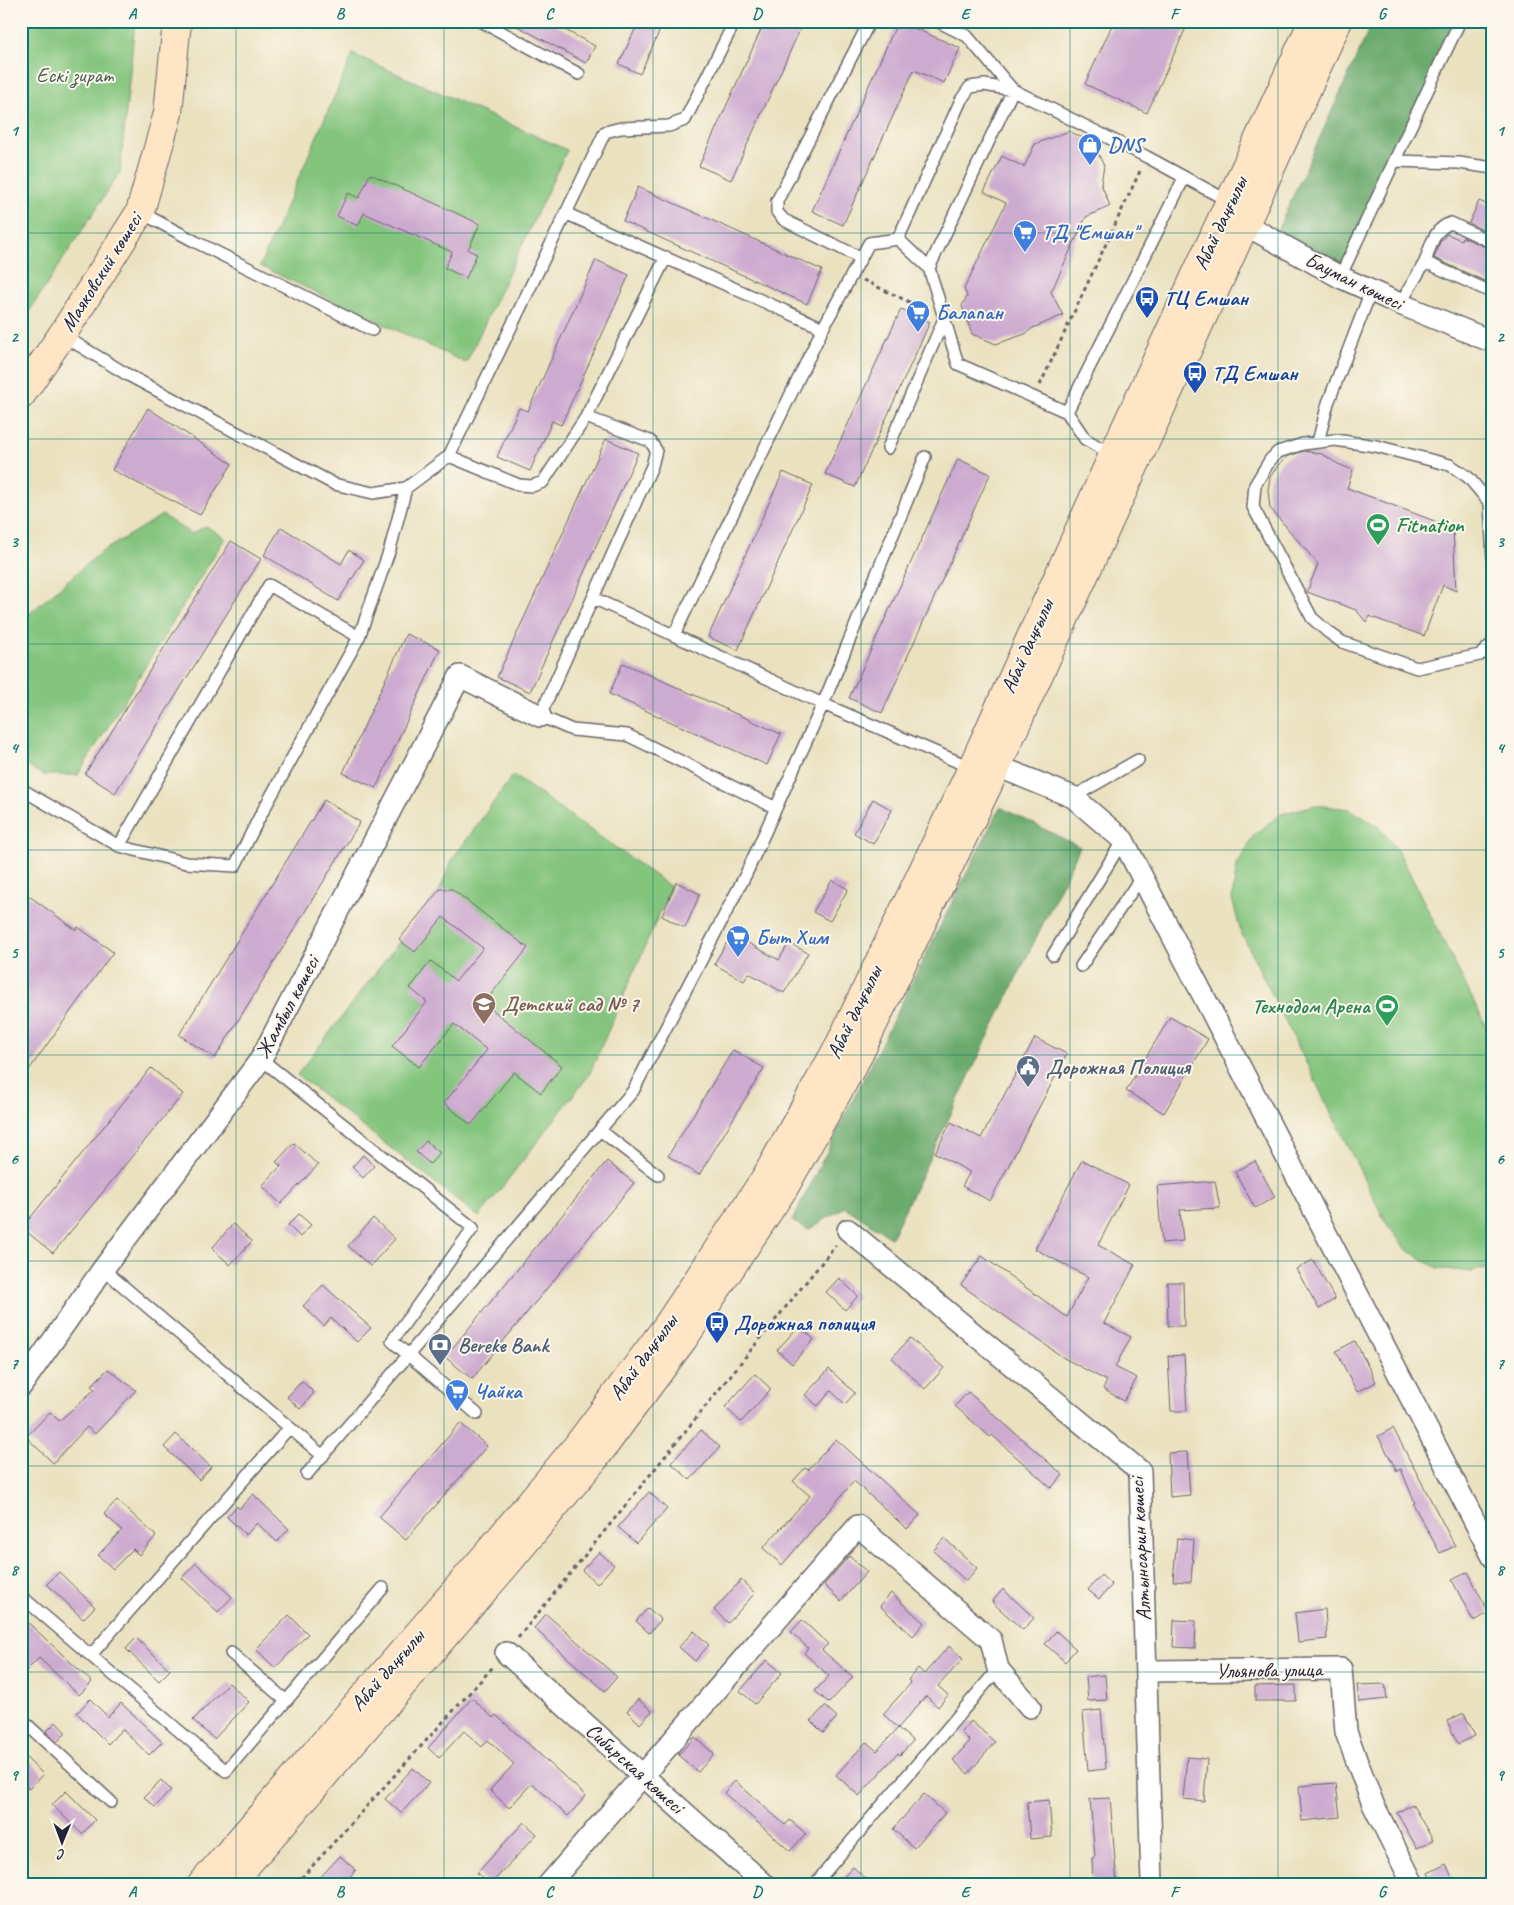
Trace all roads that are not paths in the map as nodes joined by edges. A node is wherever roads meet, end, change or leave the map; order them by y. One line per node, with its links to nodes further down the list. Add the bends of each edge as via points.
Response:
1 (177, 21): 14 (main road, Маяковский көшесі, via 168,114)
2 (481, 21): 9 (lane)
3 (735, 21): 15 (lane, via 685,120 669,126 620,128 605,132)
4 (870, 21): 20 (lane, via 777,201 777,212 784,220)
5 (937, 21): 10 (lane, via 967,36)
6 (1313, 21): 16 (main road, Абай даңғылы)
7 (1338, 21): 16 (main road, Абай даңғылы)
8 (1460, 21): 11 (lane)
9 (579, 74)
10 (1013, 90): 13 (lane); 17 (lane, via 970,87 961,100); 22 (lane)
11 (1395, 161): 12 (lane, via 1459,163); 23 (lane)
12 (1493, 168)
13 (1184, 178): 16 (lane); 33 (lane)
14 (140, 212): 29 (lane); 30 (main road, Маяковский көшесі)
15 (566, 213): 19 (lane); 38 (lane)
16 (1237, 213): 23 (street, Бауман көшесі); 37 (main road, Абай даңғылы); 50 (main road, Абай даңғылы)
17 (898, 239): 20 (lane, via 869,243); 22 (lane)
18 (1493, 244): 21 (lane, via 1450,223 1436,233)
19 (666, 258): 28 (lane); 34 (lane)
20 (861, 258): 28 (lane)
21 (1425, 262): 25 (lane); 26 (lane)
22 (929, 268): 27 (lane)
23 (1340, 277): 24 (street, Бауман көшесі)
24 (1370, 291): 26 (street, Бауман көшесі); 35 (lane, via 1328,403)
25 (1493, 293)
26 (1400, 304): 31 (street, Бауман көшесі)
27 (944, 319): 33 (lane, via 958,364); 36 (lane)
28 (823, 328): 44 (lane)
29 (372, 330)
30 (62, 335): 32 (main road, Маяковский көшесі); 40 (lane, via 128,376 334,484 373,493)
31 (1493, 342)
32 (21, 395)
33 (1067, 412): 37 (lane, via 1085,439)
34 (586, 417): 38 (lane, via 543,482 532,486 519,485); 43 (lane, via 650,441 656,450 652,466)
35 (1318, 442): 41 (lane, via 1335,440 1376,446 1450,465 1468,477); 46 (lane, via 1278,452 1264,468 1253,497 1253,507 1312,618 1342,642 1417,668 1480,655)
36 (888, 448)
37 (1113, 455): 50 (main road, Абай даңғылы)
38 (450, 456): 40 (lane)
39 (925, 458): 47 (lane)
40 (406, 488): 45 (lane, via 390,549)
41 (1491, 502): 42 (lane)
42 (1493, 560)
43 (593, 598): 44 (lane); 48 (lane)
44 (674, 635): 47 (lane)
45 (359, 637): 55 (lane, via 236,866 186,863); 55 (lane, via 269,586)
46 (1493, 643)
47 (823, 704): 50 (lane); 53 (lane)
48 (540, 716): 53 (lane, via 572,730 627,735); 59 (street, Жамбыл көшесі, via 460,676)
49 (1138, 760): 52 (lane)
50 (984, 767): 52 (street); 83 (main road, Абай даңғылы, via 840,1044 766,1177 667,1326 578,1445 500,1539); 84 (main road, Абай даңғылы, via 859,1054 784,1188 684,1338 583,1473)
51 (21, 789): 55 (lane)
52 (1072, 797): 54 (street)
53 (776, 808): 60 (lane, via 746,874 633,1091)
54 (1123, 840): 56 (street); 57 (lane)
55 (119, 846)
56 (1142, 876): 58 (lane); 70 (street)
57 (1053, 955)
58 (1080, 966)
59 (261, 1059): 63 (street, Жамбыл көшесі); 64 (lane, via 473,1228 392,1341)
60 (601, 1131): 61 (lane); 64 (lane)
61 (658, 1175)
62 (848, 1230): 77 (street, Алтынсарин көшесі, via 1140,1471)
63 (103, 1269): 65 (street, Жамбыл көшесі); 67 (lane)
64 (409, 1355): 66 (lane); 68 (lane)
65 (21, 1386)
66 (477, 1414)
67 (289, 1428): 68 (lane); 75 (lane)
68 (322, 1456): 69 (lane)
69 (307, 1474)
70 (1493, 1557)
71 (383, 1588): 78 (lane)
72 (21, 1596): 75 (lane)
73 (231, 1653): 78 (lane)
74 (506, 1653): 81 (street, Сибирская көшесі)
75 (91, 1655): 78 (lane, via 226,1771)
76 (998, 1669): 79 (street); 81 (street, via 991,1640 858,1526); 87 (lane)
77 (1146, 1671): 88 (street, Алтынсарин көшесі); 89 (street, Ульянова улица, via 1341,1669 1346,1732 1373,1804)
78 (286, 1701)
79 (1030, 1707)
80 (21, 1719): 82 (lane)
81 (642, 1775): 85 (street); 86 (street, Сибирская көшесі)
82 (111, 1802)
83 (202, 1884)
84 (230, 1884)
85 (549, 1884)
86 (764, 1884)
87 (815, 1884)
88 (1152, 1884)
89 (1413, 1884)

